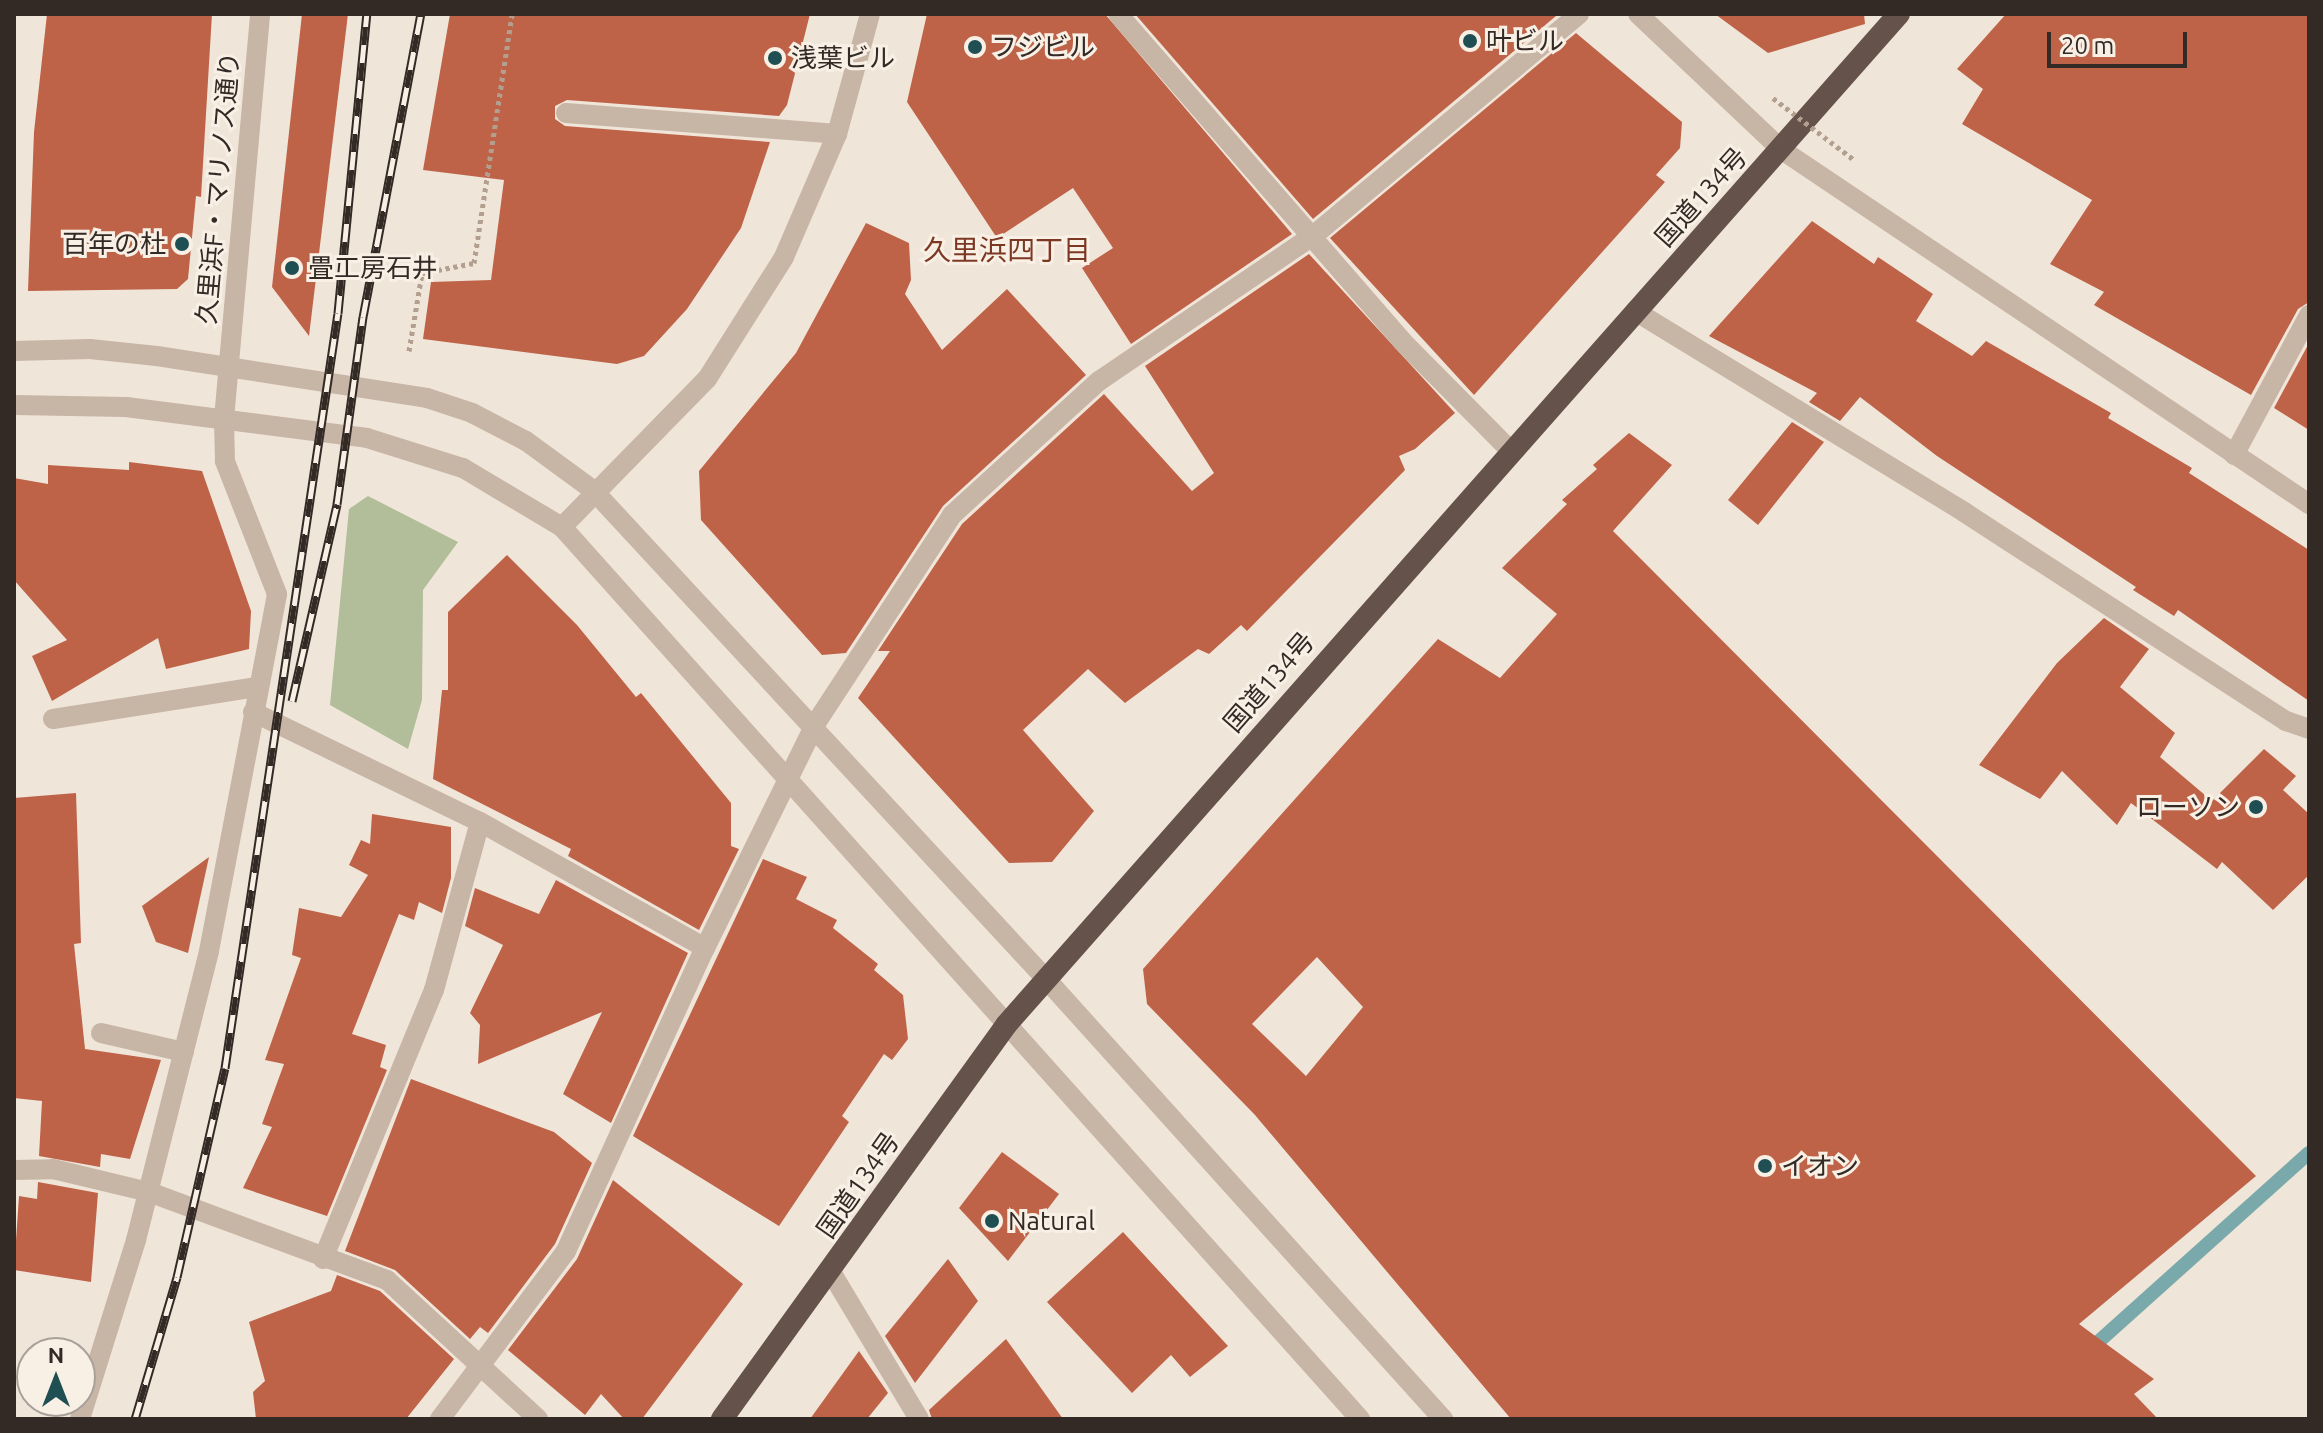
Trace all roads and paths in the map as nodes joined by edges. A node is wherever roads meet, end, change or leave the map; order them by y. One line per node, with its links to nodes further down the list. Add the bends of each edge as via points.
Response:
1 (260, 14): 18 (street, 久里浜F・マリノス通り)
2 (512, 14): 17 (path, via 474,263 422,273)
3 (870, 14): 10 (street)
4 (1118, 14): 13 (street)
5 (1579, 14): 13 (street)
6 (1638, 14): 11 (street)
7 (1899, 14): 11 (highway, 国道134号)
8 (1773, 98): 12 (path, bridge)
9 (566, 113): 10 (street)
10 (837, 134): 23 (street, via 784,257 707,379)
11 (1782, 150): 14 (highway, 国道134号); 22 (street)
12 (1853, 159)
13 (1314, 235): 21 (street, via 1402,341); 29 (street, via 1099,381 952,515)
14 (1635, 311): 21 (highway, 国道134号); 30 (street, via 1964,512 2286,721)
15 (2309, 315): 22 (street)
16 (14, 351): 18 (street, via 90,349)
17 (409, 351)
18 (229, 367): 20 (street, 久里浜F・マリノス通り); 23 (street, via 384,388 472,413 526,441)
19 (14, 405): 20 (street, via 126,407)
20 (224, 419): 25 (street, via 367,438 432,456 497,486); 26 (street, 久里浜F・マリノス通り, via 225,461 277,594)
21 (1510, 450): 34 (highway, 国道134号)
22 (2234, 455): 24 (street)
23 (593, 490): 25 (street); 29 (street)
24 (2309, 504)
25 (562, 527): 31 (street)
26 (258, 687): 27 (street, 久里浜F・マリノス通り); 28 (street)
27 (253, 712): 32 (street); 37 (street, 久里浜F・マリノス通り, via 209,951)
28 (53, 719)
29 (814, 726): 31 (street); 34 (street)
30 (2309, 729)
31 (785, 779): 33 (street); 35 (street)
32 (480, 822): 33 (street); 40 (street, via 434,990)
33 (705, 948): 42 (street, via 566,1251)
34 (1046, 979): 35 (highway, 国道134号); 49 (street)
35 (1006, 1025): 41 (highway, 国道134号); 48 (street)
36 (101, 1033): 37 (street)
37 (184, 1052): 39 (street, 久里浜F・マリノス通り)
38 (14, 1170): 39 (street, via 53,1169)
39 (149, 1192): 40 (street); 43 (street, 久里浜F・マリノス通り)
40 (323, 1259): 42 (street, via 387,1280)
41 (831, 1272): 46 (highway, 国道134号); 47 (street)
42 (481, 1366): 44 (street); 45 (street)
43 (80, 1419)
44 (440, 1419)
45 (538, 1419)
46 (722, 1419)
47 (919, 1419)
48 (1360, 1419)
49 (1443, 1419)

